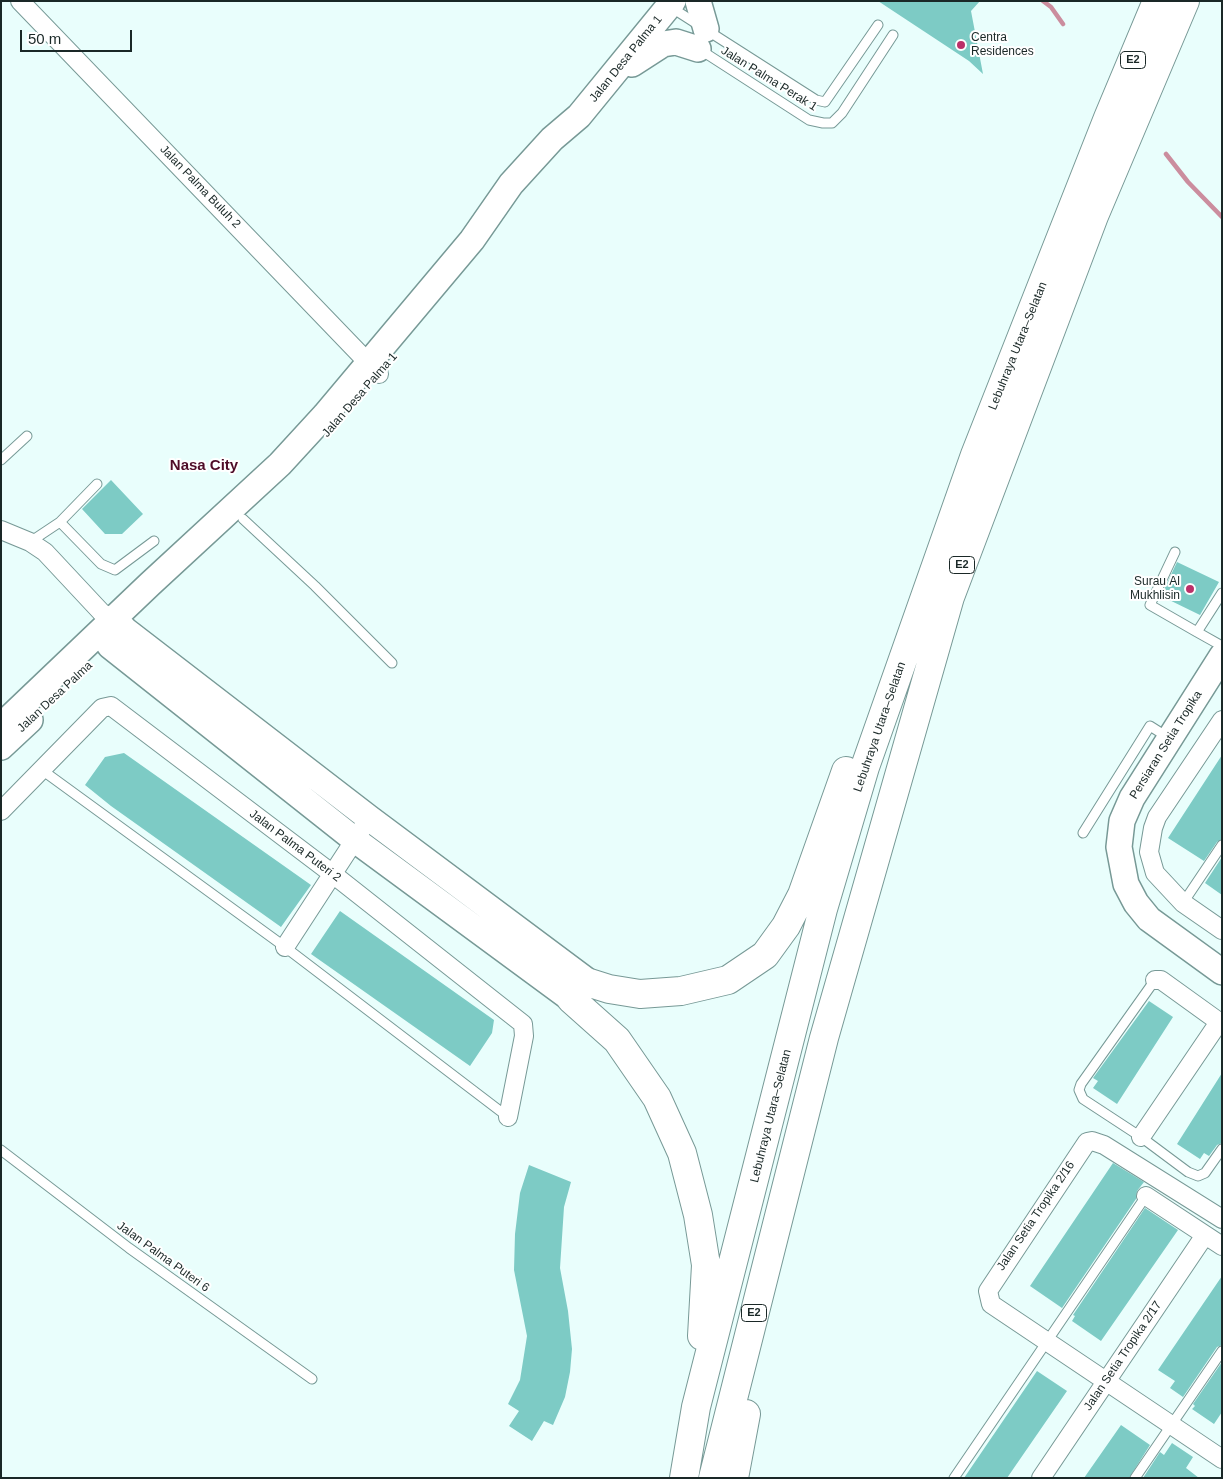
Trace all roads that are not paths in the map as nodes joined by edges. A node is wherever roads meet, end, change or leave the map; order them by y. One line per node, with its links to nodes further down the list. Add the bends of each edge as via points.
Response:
1 (20, 1): 12 (street, Jalan Palma Buluh 2)
2 (698, 1): 8 (street)
3 (1157, 1): 14 (highway, Lebuhraya Utara–Selatan / E2)
4 (1185, 1): 49 (highway, Lebuhraya Utara–Selatan / E2, via 1094,216 950,598 865,890)
5 (667, 18): 8 (lane, Jalan Palma Perak 1); 8 (lane, Jalan Palma Perak 1); 11 (street, Jalan Desa Palma 1)
6 (878, 25): 9 (lane, Jalan Palma Perak 1)
7 (893, 35): 10 (lane, Jalan Palma Perak 1)
8 (702, 39): 9 (lane, Jalan Palma Perak 1, via 825,102); 10 (lane, Jalan Palma Perak 1, via 809,120 823,124 832,122 842,112); 11 (street, via 663,44)
9 (857, 57): 10 (lane)
10 (872, 68)
11 (610, 79): 12 (street, Jalan Desa Palma 1, via 578,116 563,145)
12 (374, 369): 17 (street, Jalan Desa Palma 1, via 322,439); 24 (street, Jalan Desa Palma 1)
13 (27, 436): 15 (lane)
14 (975, 455): 45 (highway, via 946,499 928,537 802,896 766,955 728,980 682,991 640,994); 60 (highway, Lebuhraya Utara–Selatan / E2, via 865,766 823,909)
15 (1, 460)
16 (96, 484): 18 (lane)
17 (242, 519): 24 (street, Jalan Desa Palma 1, via 154,599); 28 (lane)
18 (60, 522): 20 (lane, via 101,564 116,570); 21 (lane)
19 (1, 530): 21 (street)
20 (154, 541)
21 (30, 542): 24 (street, via 45,552)
22 (1175, 552): 25 (lane, via 1150,605)
23 (1222, 593): 25 (lane)
24 (110, 628): 30 (street, Jalan Desa Palma); 32 (street, Jalan Desa Palma); 35 (street); 37 (street)
25 (1197, 632): 26 (lane)
26 (1222, 646)
27 (1222, 656): 31 (street, Persiaran Setia Tropika)
28 (392, 662)
29 (1222, 720): 40 (street, via 1157,817 1153,828 1149,852 1155,873)
30 (1, 726)
31 (1169, 738): 36 (lane, via 1150,726); 43 (street, Persiaran Setia Tropika, via 1132,798 1122,821 1119,847 1124,875 1136,903 1149,919)
32 (1, 747)
33 (42, 770): 34 (street, Jalan Palma Puteri 2); 39 (street, Jalan Palma Puteri 2, via 102,708 111,706); 42 (lane)
34 (1, 811)
35 (369, 818): 37 (street); 45 (street)
36 (1083, 833)
37 (355, 840): 39 (street); 45 (street)
38 (1222, 845): 40 (lane)
39 (334, 875): 42 (street); 47 (street, Jalan Palma Puteri 2, via 523,1024 524,1036)
40 (1183, 903): 41 (street)
41 (1222, 930)
42 (285, 946): 47 (lane)
43 (1222, 972)
44 (1156, 980): 46 (street, via 1161,980); 48 (lane, via 1079,1090 1083,1099)
45 (580, 991): 60 (highway, via 657,1098 682,1153 698,1215 706,1265)
46 (1220, 1023): 48 (street)
47 (508, 1117)
48 (1141, 1137): 50 (lane, via 1198,1176 1206,1173)
49 (796, 1147): 64 (highway, Lebuhraya Utara–Selatan / E2); 65 (highway)
50 (1222, 1148)
51 (1, 1150): 58 (lane, Jalan Palma Puteri 6, via 128,1248)
52 (1146, 1196): 54 (street); 56 (lane)
53 (1222, 1219): 56 (street, Jalan Setia Tropika 2/16, via 1104,1145 1092,1141 1084,1144 988,1291 997,1308)
54 (1205, 1235): 55 (street); 59 (street, Jalan Setia Tropika 2/17)
55 (1222, 1246)
56 (1046, 1341): 59 (street); 66 (lane)
57 (1222, 1351): 61 (lane)
58 (312, 1380)
59 (1106, 1381): 61 (street); 67 (street, Jalan Setia Tropika 2/17)
60 (696, 1407): 63 (highway, Lebuhraya Utara–Selatan / E2)
61 (1171, 1425): 62 (street); 68 (lane)
62 (1222, 1459)
63 (684, 1478)
64 (712, 1478)
65 (734, 1478)
66 (954, 1478)
67 (1041, 1478)
68 (1135, 1478)

